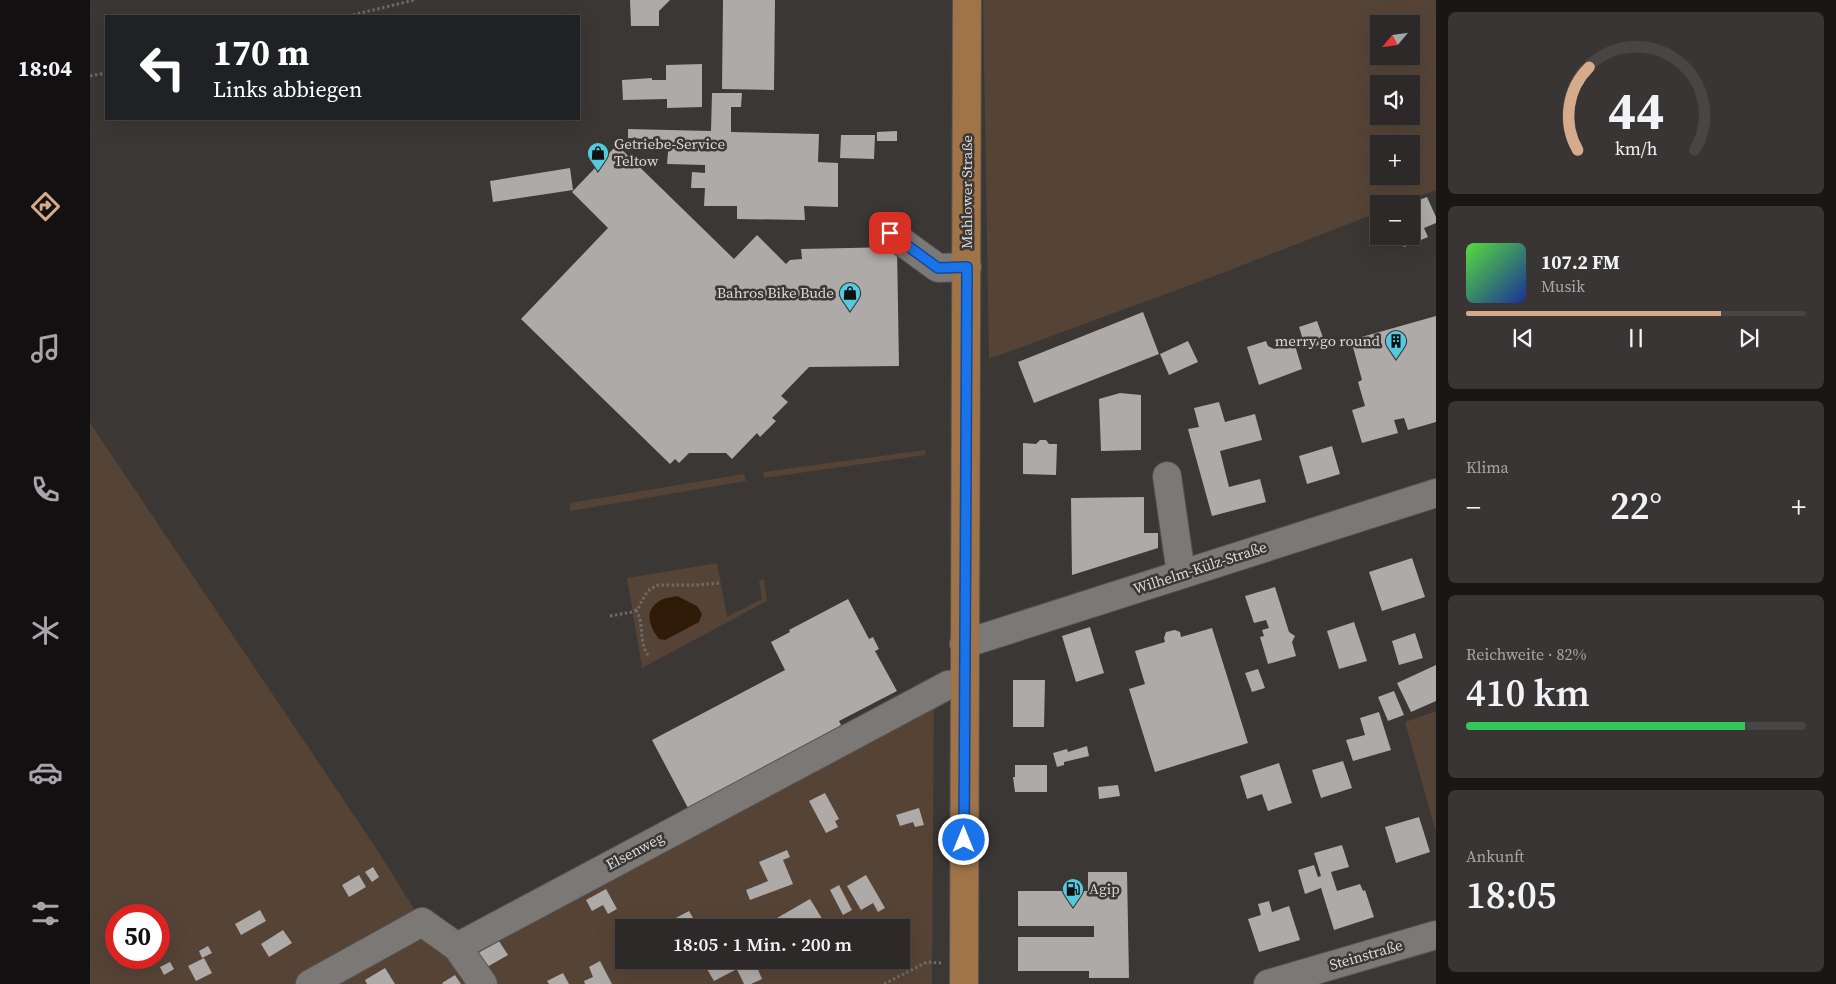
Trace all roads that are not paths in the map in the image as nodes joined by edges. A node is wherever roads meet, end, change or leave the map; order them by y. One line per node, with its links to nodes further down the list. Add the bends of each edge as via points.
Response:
1 (967, 0): 3 (main road, Mahlower Straße)
2 (890, 233): 3 (street, via 938,268)
3 (967, 267): 7 (main road, Mahlower Straße)
4 (1167, 476): 6 (street)
5 (1436, 493): 6 (street, Wilhelm-Külz-Straße)
6 (1181, 574): 7 (street, Wilhelm-Külz-Straße)
7 (964, 644): 8 (main road, Mahlower Straße)
8 (965, 683): 10 (street, Elsenweg, via 940,690); 11 (main road, Mahlower Straße)
9 (1436, 935): 14 (street, Steinstraße)
10 (457, 947): 12 (street, via 422,922); 13 (street)
11 (964, 974)
12 (310, 984)
13 (483, 984)
14 (1268, 984)

